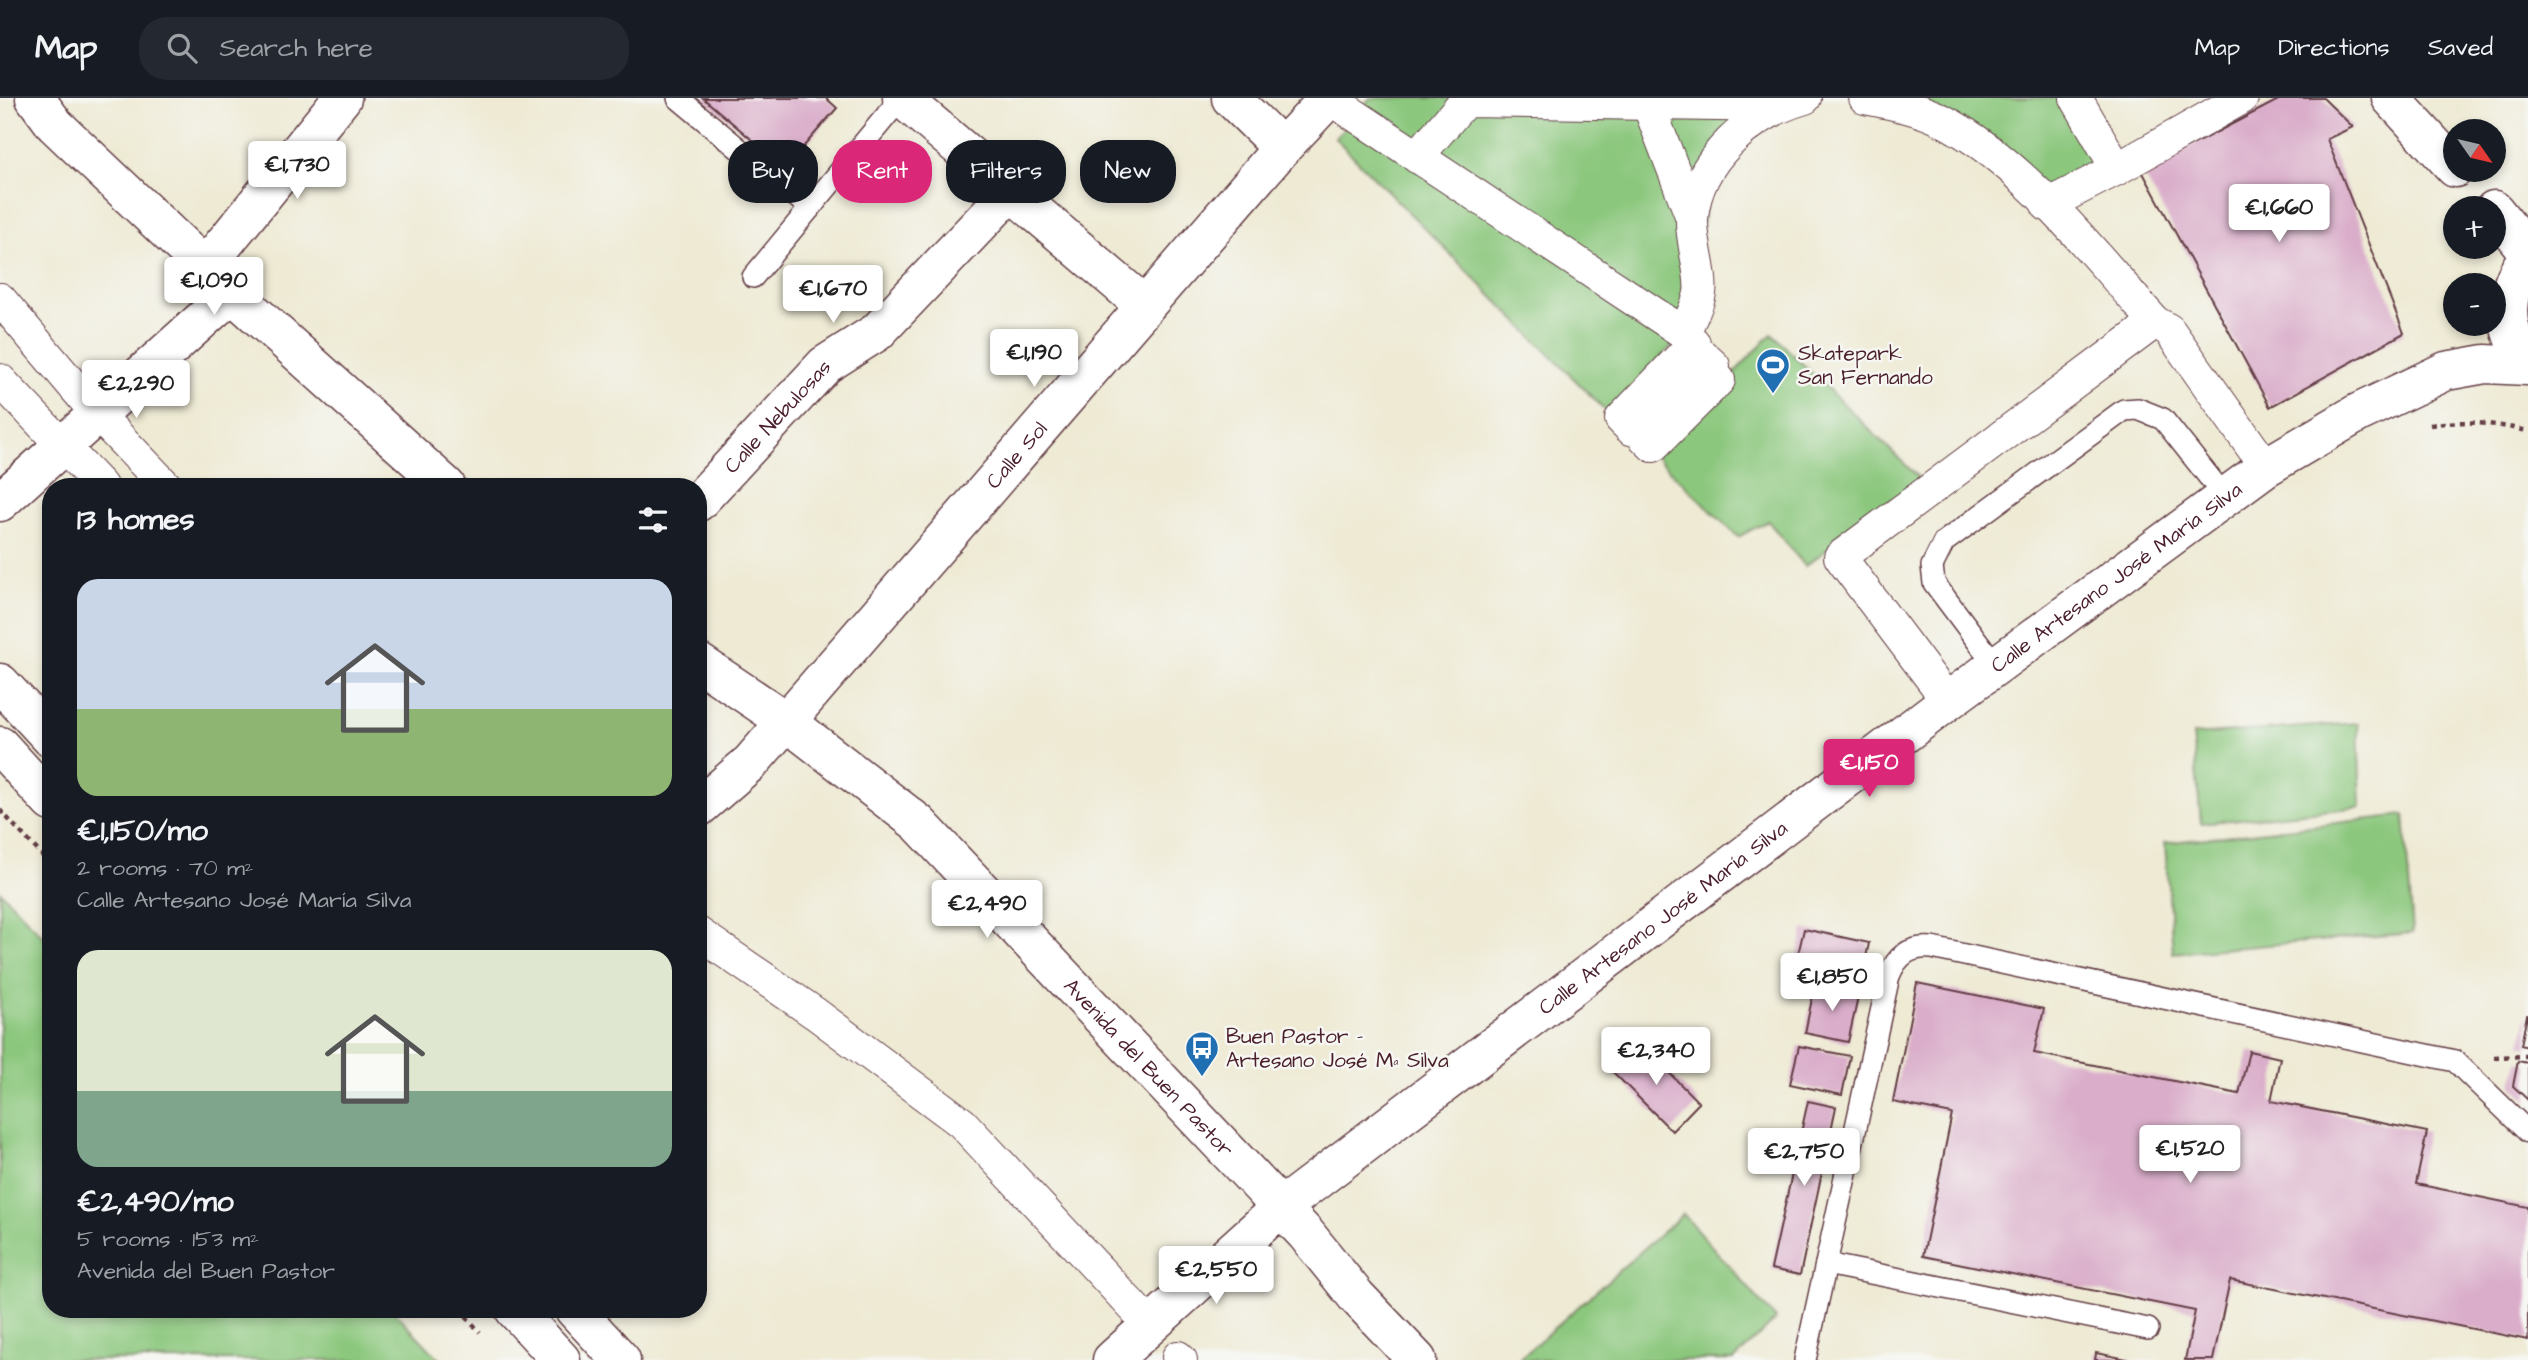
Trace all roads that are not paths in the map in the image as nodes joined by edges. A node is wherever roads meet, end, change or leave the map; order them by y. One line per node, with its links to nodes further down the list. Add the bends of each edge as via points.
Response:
1 (35, 98): 27 (street, via 55,125)
2 (342, 98): 27 (street)
3 (678, 98): 23 (lane)
4 (901, 98): 13 (street); 23 (lane)
5 (1231, 98): 14 (street)
6 (1329, 98): 14 (street, Calle Sol); 16 (street)
7 (1865, 98): 22 (street, via 1940,120 1989,149)
8 (2076, 98): 17 (street)
9 (2242, 98): 17 (street)
10 (2391, 98): 15 (street)
11 (1792, 102): 12 (street); 24 (street, via 1749,124 1713,161)
12 (1648, 104): 16 (street, via 1465,101); 24 (street)
13 (952, 140)
14 (1282, 148): 31 (street, Calle Sol)
15 (2443, 155)
16 (1417, 157): 34 (street)
17 (2117, 169): 22 (street)
18 (2468, 182): 19 (street)
19 (2481, 196)
20 (1000, 203): 46 (street, Calle Nebulosas, via 877,332 825,365)
21 (1027, 203): 31 (street)
22 (2048, 205): 33 (street)
23 (810, 208): 28 (lane)
24 (1692, 218): 34 (street, via 1700,292)
25 (2506, 226): 26 (street)
26 (2528, 255): 32 (street, via 2509,291)
27 (206, 266): 29 (street)
28 (753, 276)
29 (232, 293): 40 (street); 45 (street)
30 (0, 299): 40 (street)
31 (1145, 306): 53 (street, Calle Sol)
32 (2507, 311): 35 (street, via 2510,332); 37 (street, Calle Artesano José María Silva)
33 (2155, 322): 42 (street, via 2169,330); 52 (street, via 1840,556)
34 (1684, 333): 39 (street, via 1694,343 1621,419 1631,429 1702,355 1714,366 1643,436 1653,446)
35 (2528, 360)
36 (2528, 366): 37 (street, Calle Artesano José María Silva, via 2485,364)
37 (2446, 371): 42 (street, Calle Artesano José María Silva, via 2358,413)
38 (0, 380): 41 (street)
39 (1719, 380)
40 (97, 414): 41 (street); 44 (street)
41 (63, 446): 43 (street); 48 (street)
42 (2266, 467): 47 (street, Calle Artesano José María Silva)
43 (93, 478)
44 (158, 478)
45 (437, 478)
46 (707, 492)
47 (2225, 497): 49 (street, Calle Artesano José María Silva); 49 (lane, via 2163,419 2138,409 2124,410 1944,542 1932,566 1934,583)
48 (0, 502)
49 (1996, 666): 52 (street, Calle Artesano José María Silva)
50 (707, 668): 53 (street, Avenida del Buen Pastor)
51 (0, 683): 54 (street)
52 (1948, 701): 60 (street, Calle Artesano José María Silva)
53 (786, 721): 57 (street, Calle Sol, via 751,762); 60 (street, Avenida del Buen Pastor, via 918,823)
54 (42, 728)
55 (0, 746): 56 (street)
56 (42, 792)
57 (707, 800)
58 (707, 939): 64 (street, via 962,1124)
59 (2528, 1132): 61 (lane, via 2455,1061 1922,947 1900,956 1889,976)
60 (1280, 1208): 64 (street, Calle Artesano José María Silva); 69 (street, Avenida del Buen Pastor)
61 (1826, 1264): 65 (lane); 70 (lane)
62 (522, 1318): 66 (street)
63 (582, 1318): 67 (street)
64 (1150, 1325): 68 (street, Calle Artesano José María Silva)
65 (2148, 1329)
66 (561, 1360)
67 (621, 1360)
68 (1112, 1360)
69 (1417, 1360)
70 (1805, 1360)

